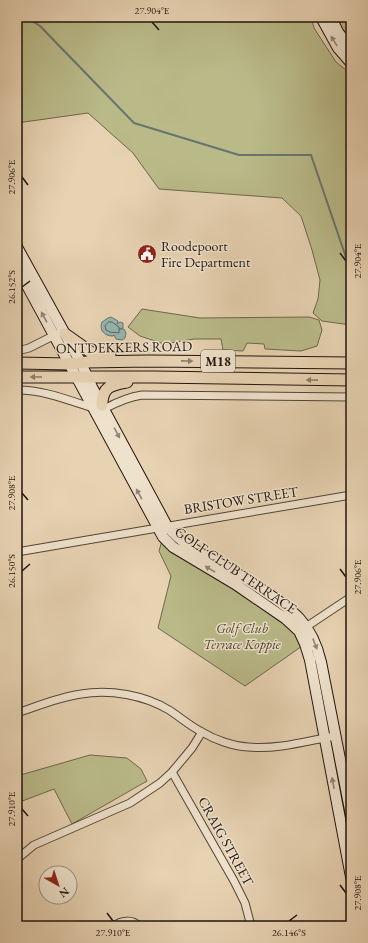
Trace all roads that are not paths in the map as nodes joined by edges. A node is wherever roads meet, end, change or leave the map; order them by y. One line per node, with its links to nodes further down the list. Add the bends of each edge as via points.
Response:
1 (321, 17): 4 (street, one-way to 1, via 338,48)
2 (331, 17): 3 (street, via 338,32)
3 (351, 49)
4 (351, 63)
5 (17, 247): 7 (street, GOLF CLUB TERRACE)
6 (17, 267): 7 (street, GOLF CLUB TERRACE, one-way to 6)
7 (60, 334): 8 (street, ONTDEKKERS ROAD); 9 (main road, via 92,354); 12 (street, GOLF CLUB TERRACE)
8 (17, 351)
9 (148, 361): 11 (main road, ONTDEKKERS ROAD / M18, one-way to 11); 12 (main road, ONTDEKKERS ROAD / M18)
10 (17, 362): 12 (main road, ONTDEKKERS ROAD / M18)
11 (351, 363)
12 (76, 364): 14 (street, GOLF CLUB TERRACE)
13 (17, 377): 14 (main road, ONTDEKKERS ROAD / M18, one-way to 13)
14 (82, 377): 15 (main road, ONTDEKKERS ROAD / M18); 19 (street, GOLF CLUB TERRACE)
15 (155, 377): 16 (main road, ONTDEKKERS ROAD / M18, one-way to 15); 19 (main road, via 111,386 105,390)
16 (351, 380)
17 (17, 390): 19 (street, via 48,393)
18 (351, 397): 19 (street, via 142,395)
19 (100, 407): 21 (street, GOLF CLUB TERRACE)
20 (351, 495): 21 (street, BRISTOW STREET)
21 (162, 527): 22 (street, BRISTOW STREET); 24 (street, GOLF CLUB TERRACE, via 163,537 173,547 235,584)
22 (17, 552)
23 (351, 596): 24 (street)
24 (302, 629): 27 (street, GOLF CLUB TERRACE, one-way to 27, via 315,641); 28 (street, GOLF CLUB TERRACE)
25 (17, 713): 26 (street, via 82,694 104,692 154,703)
26 (202, 732): 28 (street, via 247,748 275,747); 29 (street)
27 (335, 736): 28 (street); 30 (street, GOLF CLUB TERRACE)
28 (324, 738): 31 (street, GOLF CLUB TERRACE, one-way to 28)
29 (172, 772): 33 (street, via 130,803 34,845); 37 (street, CRAIG STREET, via 245,902)
30 (350, 801): 31 (street); 32 (street, GOLF CLUB TERRACE)
31 (337, 804): 34 (street, GOLF CLUB TERRACE)
32 (351, 815)
33 (17, 859)
34 (351, 877)
35 (114, 926): 36 (street, via 124,921)
36 (140, 926)
37 (251, 926)

